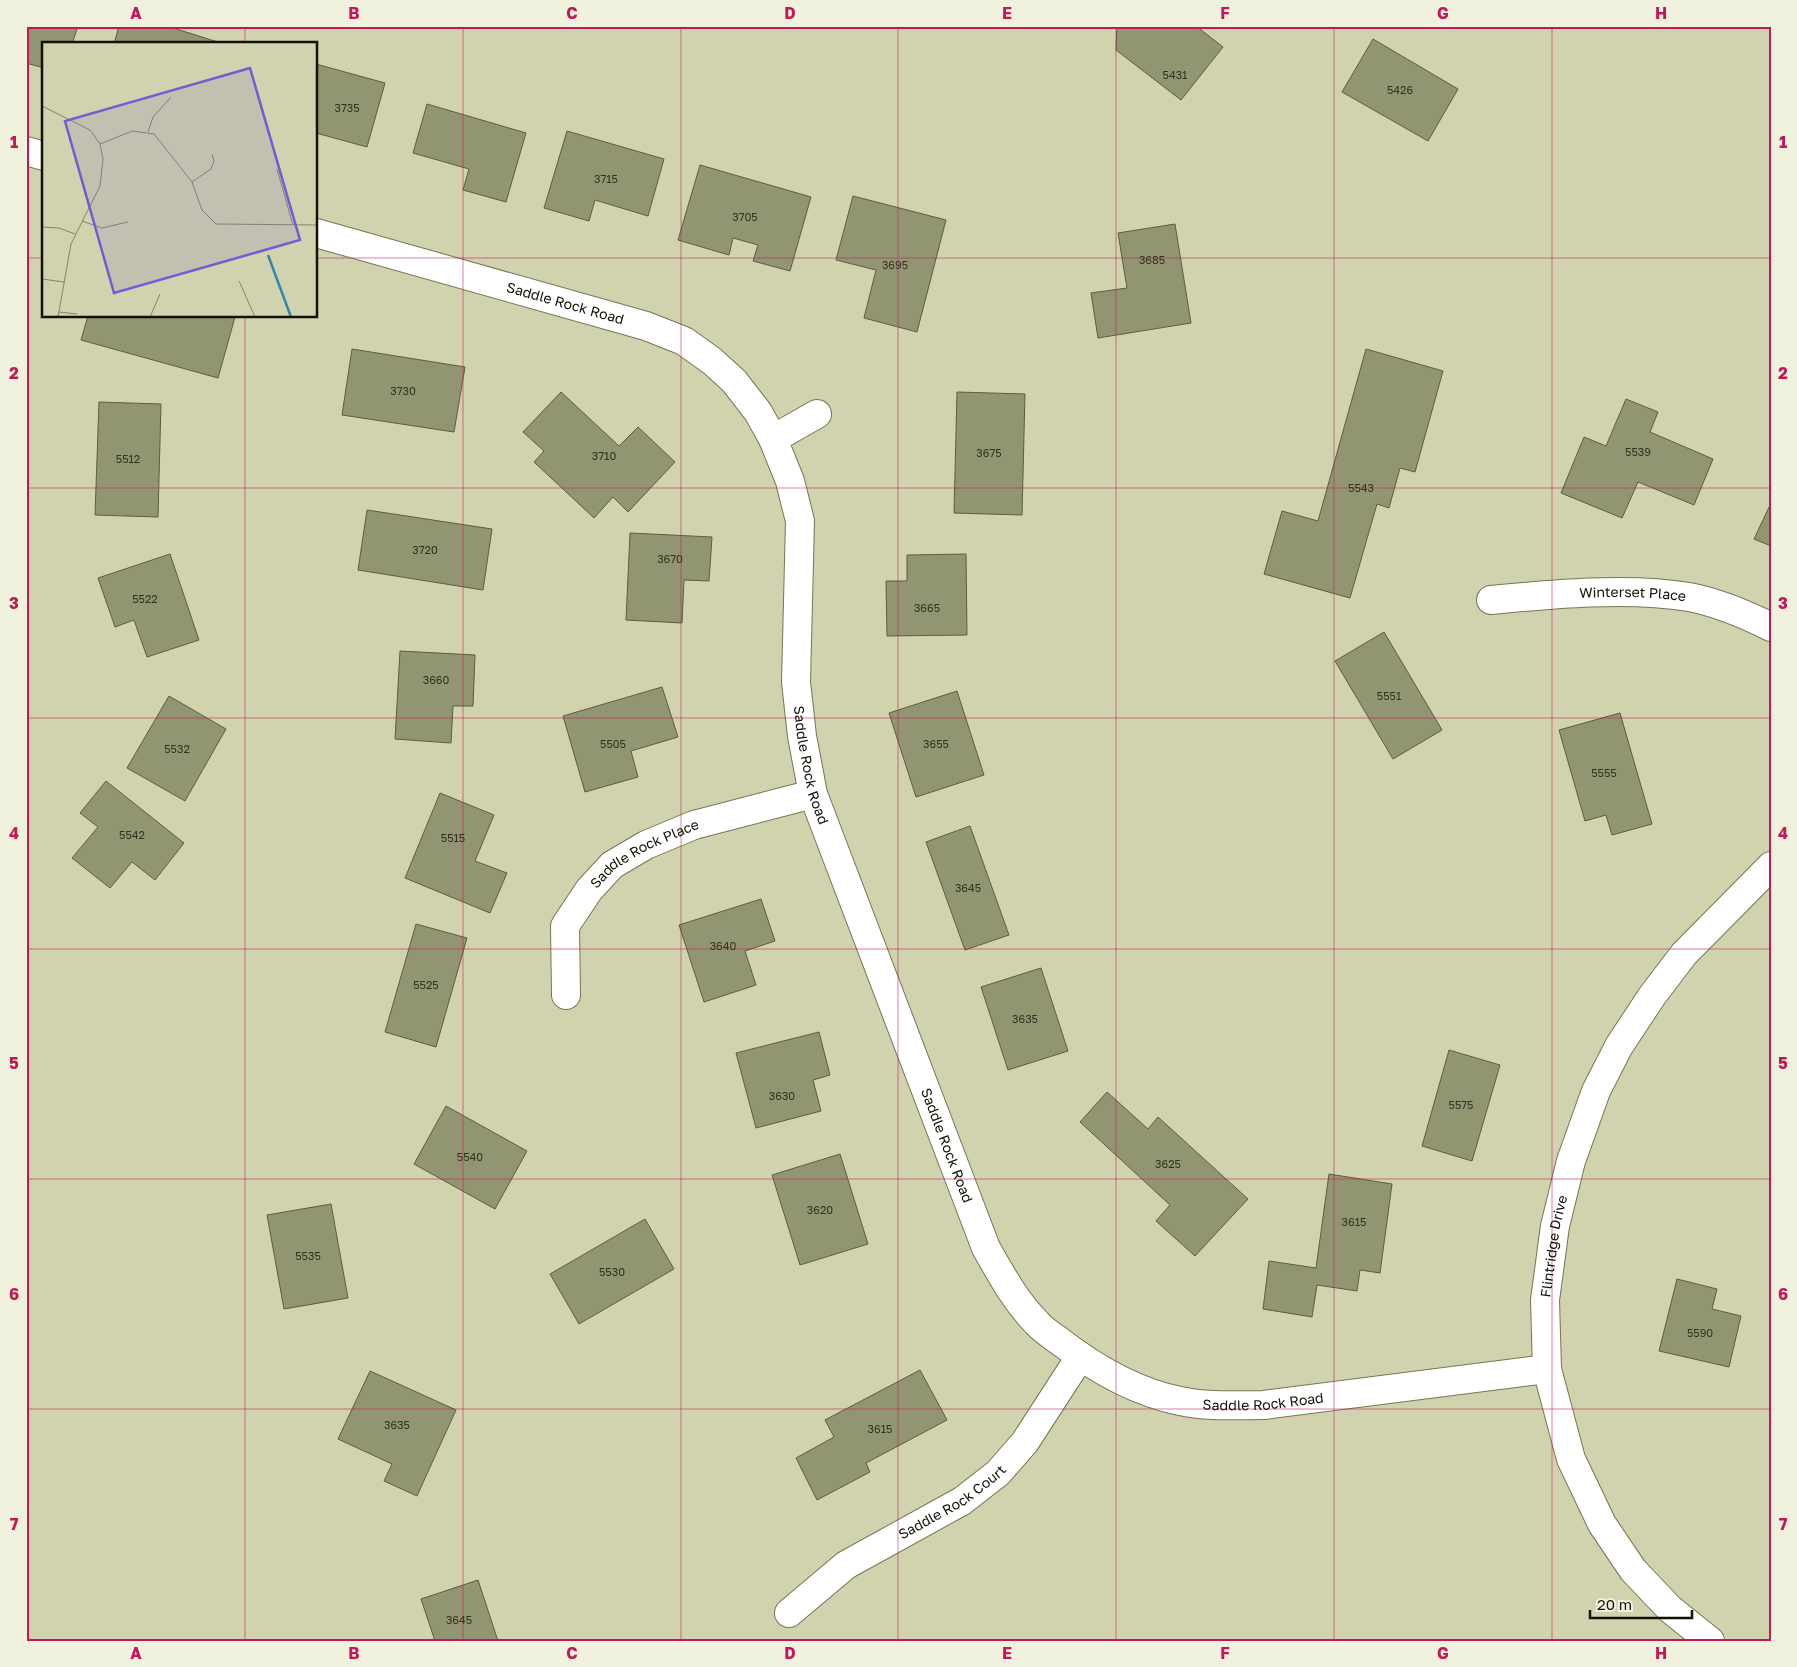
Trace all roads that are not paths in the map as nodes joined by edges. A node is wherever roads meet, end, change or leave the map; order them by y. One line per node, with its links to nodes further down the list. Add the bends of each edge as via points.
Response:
1 (26, 151): 2 (street)
2 (42, 155)
3 (318, 234): 5 (street, Saddle Rock Road, via 646,326 684,341 734,381 758,412)
4 (817, 414): 5 (street)
5 (773, 439): 8 (street, Saddle Rock Road, via 790,481 800,521 796,682)
6 (1491, 600): 7 (street, Winterset Place, via 1632,593 1690,597 1744,614)
7 (1771, 627)
8 (813, 794): 10 (street, Saddle Rock Place, via 694,825 646,845 612,865 589,890 565,926); 11 (street, Saddle Rock Road, via 986,1248 1008,1288 1038,1324)
9 (1771, 866): 12 (street, Flintridge Drive, via 1684,954 1619,1046 1596,1091 1572,1161 1555,1226 1545,1300)
10 (566, 995)
11 (1080, 1357): 12 (street, Saddle Rock Road, via 1149,1393 1181,1402 1221,1405 1264,1405); 13 (street, Saddle Rock Court, via 1024,1442 998,1473 962,1501 846,1565)
12 (1547, 1369): 14 (street, Flintridge Drive, via 1571,1459 1602,1524 1633,1570 1670,1609)
13 (789, 1613)
14 (1710, 1641)

